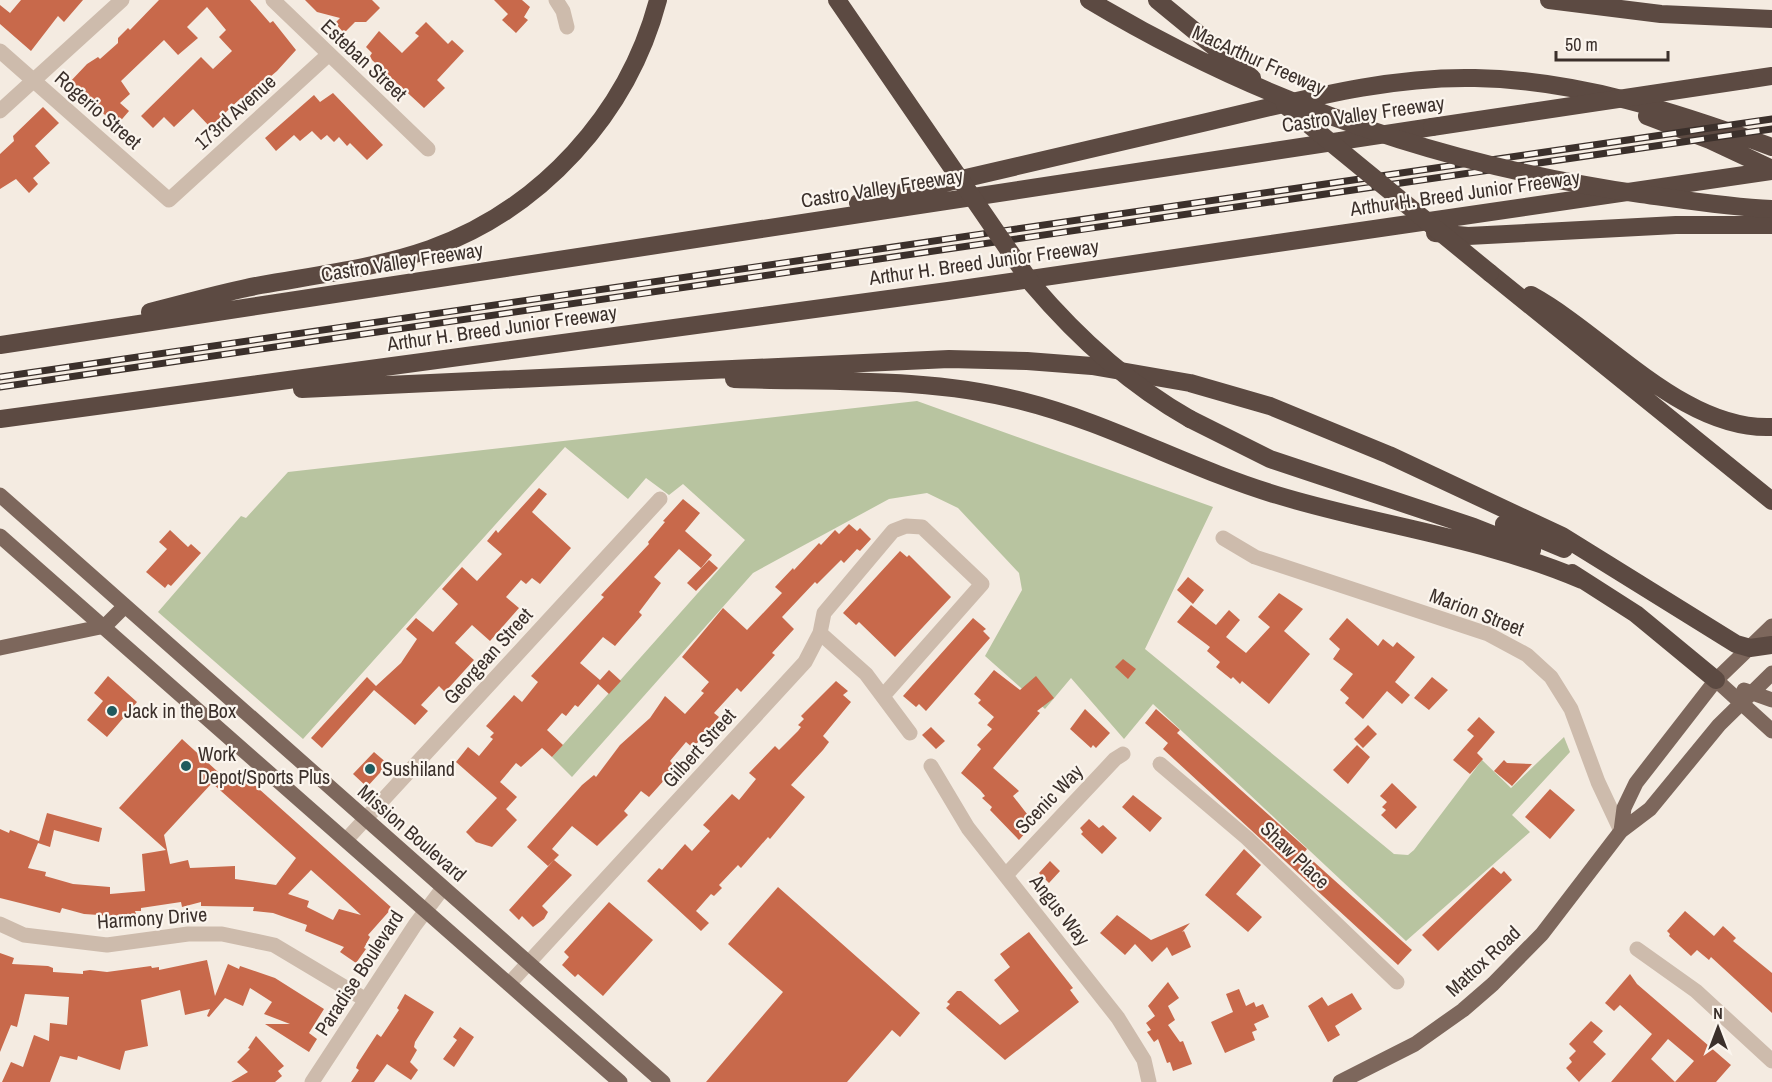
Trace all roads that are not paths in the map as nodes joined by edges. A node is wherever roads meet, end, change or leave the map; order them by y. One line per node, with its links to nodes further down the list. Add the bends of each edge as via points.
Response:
1 (122, 0): 14 (street)
2 (273, 0): 12 (street, Esteban Street)
3 (556, 0): 10 (street)
4 (658, 0): 26 (highway, via 632,69 593,131 542,183 489,221 399,258 225,293)
5 (837, 0): 32 (highway, bridge, via 1042,297 1114,366 1190,419 1255,452)
6 (1089, 0): 21 (highway, MacArthur Freeway, bridge, via 1243,81 1395,139 1552,179 1684,202)
7 (1157, 0): 25 (highway, bridge)
8 (1549, 0): 9 (highway, via 1630,11)
9 (1767, 18)
10 (567, 27)
11 (0, 51): 14 (street, Rogerio Street)
12 (328, 55): 18 (street, Esteban Street); 20 (street, 173rd Avenue)
13 (1772, 76): 24 (highway, Castro Valley Freeway, bridge)
14 (33, 80): 16 (street); 20 (street, Rogerio Street)
15 (1560, 87): 17 (highway, via 1659,108); 19 (highway, via 1684,129); 24 (highway, via 1477,78 1379,84)
16 (0, 111)
17 (1772, 147)
18 (428, 149)
19 (1772, 170): 23 (highway, Arthur H. Breed Junior Freeway)
20 (169, 200)
21 (1772, 209)
22 (1772, 225): 23 (highway, via 1676,225 1468,236)
23 (1385, 228): 29 (highway, Arthur H. Breed Junior Freeway)
24 (716, 237): 26 (highway, Castro Valley Freeway)
25 (1490, 273): 31 (highway, via 1569,318 1696,410 1740,426); 35 (highway)
26 (64, 336): 27 (highway, Castro Valley Freeway)
27 (0, 345)
28 (570, 376): 29 (highway); 38 (highway, via 949,359 1044,362 1166,378 1270,406 1389,455 1562,536); 39 (highway, via 917,386 990,393 1083,419 1270,493 1487,546)
29 (201, 392): 30 (highway)
30 (0, 419)
31 (1772, 427)
32 (1318, 475): 38 (highway, via 1355,476 1447,505); 39 (highway, via 1504,538 1535,551)
33 (0, 495): 40 (main road, Mission Boulevard)
34 (660, 499): 58 (street, Georgean Street)
35 (1772, 501)
36 (0, 536): 41 (main road)
37 (1223, 538): 59 (street, Marion Street, via 1255,557 1488,634 1527,655 1551,678 1570,709)
38 (1618, 572): 46 (highway, via 1730,640)
39 (1582, 580): 48 (highway, via 1636,614)
40 (124, 608): 41 (main road); 58 (main road, Mission Boulevard)
41 (105, 626): 45 (main road); 60 (main road)
42 (1772, 626): 46 (main road)
43 (820, 633): 50 (street); 50 (street, Gilbert Street, via 824,613 833,599 893,531 906,526 922,527 982,584); 66 (street, Gilbert Street, via 805,662)
44 (1772, 645): 46 (highway)
45 (0, 648)
46 (1750, 648): 48 (main road)
47 (1772, 673): 49 (main road)
48 (1716, 681): 49 (main road); 52 (main road); 59 (main road, via 1636,783 1624,808)
49 (1753, 692): 51 (main road); 52 (main road)
50 (883, 696): 54 (street)
51 (1772, 700)
52 (1741, 703): 53 (main road); 59 (main road, via 1650,809)
53 (1772, 731)
54 (910, 733)
55 (1123, 754): 61 (street, Scenic Way)
56 (1160, 764): 67 (street, Shaw Place, via 1247,838)
57 (932, 766): 61 (street, Angus Way, via 968,828)
58 (365, 820): 60 (street, Georgean Street); 62 (main road, Mission Boulevard)
59 (1621, 831): 75 (main road, Mattox Road, via 1542,934 1493,984 1414,1044)
60 (346, 840): 63 (main road)
61 (1006, 875): 74 (street, Angus Way, via 1118,1018 1144,1060)
62 (443, 888): 63 (street, Paradise Boulevard); 66 (main road, Mission Boulevard)
63 (426, 910): 68 (main road); 69 (street, Paradise Boulevard)
64 (0, 924): 69 (street, Harmony Drive, via 24,934 107,945 188,933 254,940 274,945)
65 (1638, 949): 70 (street, via 1696,991)
66 (528, 964): 68 (street, Gilbert Street); 73 (main road, Mission Boulevard)
67 (1397, 982)
68 (509, 984): 72 (main road)
69 (366, 1000): 71 (street, Paradise Boulevard)
70 (1772, 1061)
71 (312, 1082)
72 (620, 1082)
73 (663, 1082)
74 (1149, 1082)
75 (1343, 1082)

